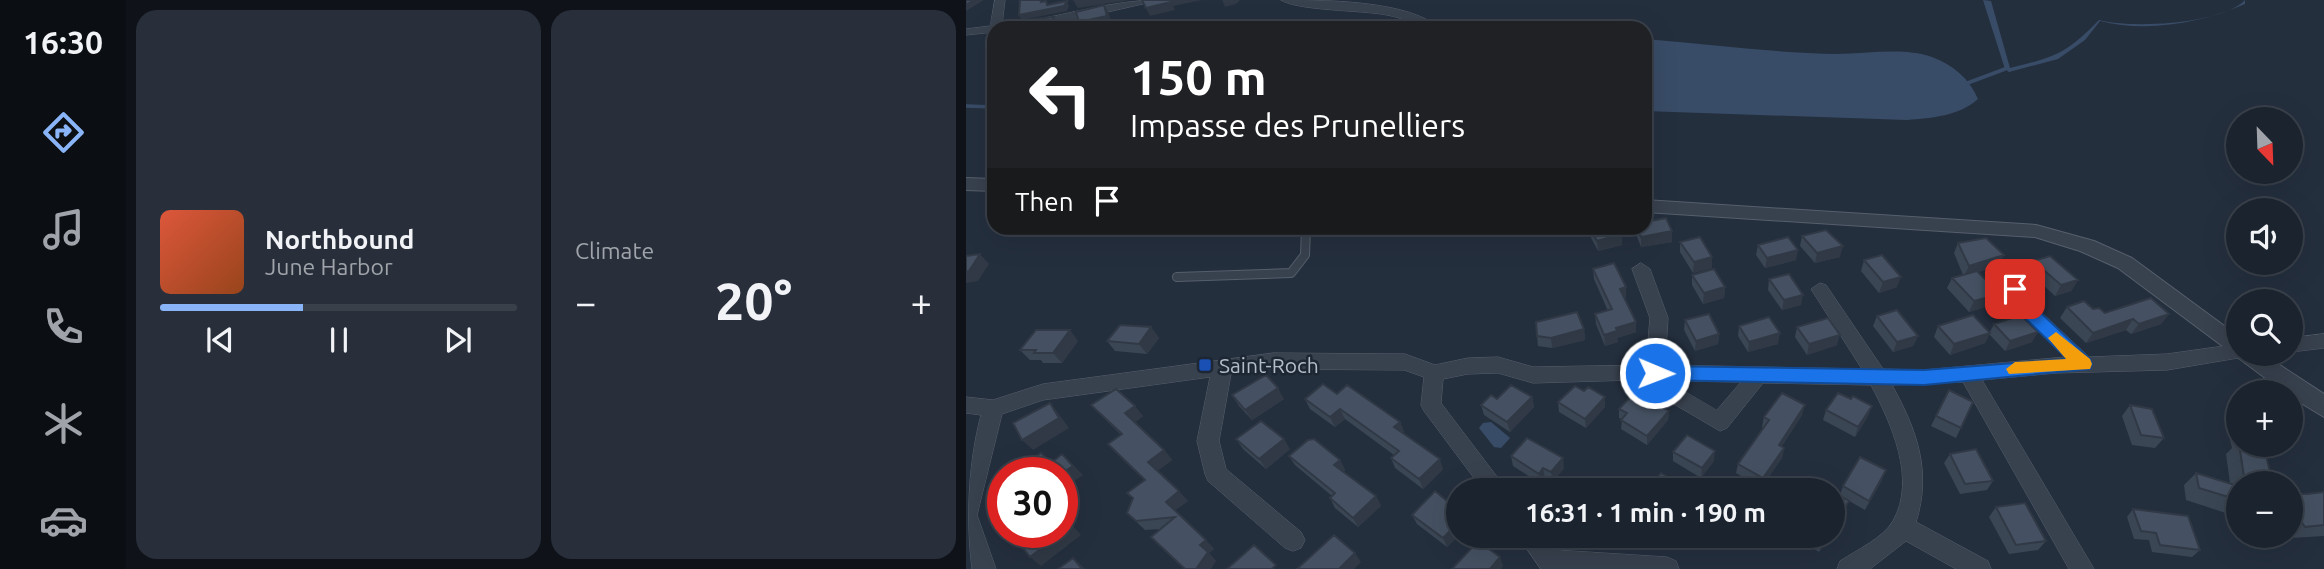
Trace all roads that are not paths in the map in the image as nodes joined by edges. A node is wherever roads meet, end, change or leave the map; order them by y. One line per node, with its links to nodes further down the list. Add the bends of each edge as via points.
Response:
1 (1000, 0): 4 (street)
2 (1155, 0): 5 (street)
3 (1286, 0): 6 (street, via 1391,12)
4 (997, 21)
5 (1056, 21)
6 (1424, 21)
7 (987, 28): 8 (street)
8 (966, 32)
9 (966, 184): 10 (street)
10 (987, 185)
11 (1652, 206): 17 (street, via 2036,231 2087,246 2145,275)
12 (1306, 235): 14 (lane, via 1305,255 1291,273)
13 (1641, 269): 25 (street, via 1659,318)
14 (1177, 276)
15 (1820, 289): 28 (street)
16 (2015, 289): 21 (street, via 2018,301)
17 (2226, 339)
18 (2324, 341): 19 (street)
19 (2303, 344)
20 (2226, 351): 21 (street, via 2167,362)
21 (2084, 364): 26 (street)
22 (2264, 366): 30 (street)
23 (1222, 368): 24 (street, via 1273,361 1405,362); 31 (street, via 1044,392); 35 (street, via 1208,441 1216,474)
24 (1434, 373): 25 (street, via 1497,365 1533,375); 32 (street, via 1431,405)
25 (1647, 373): 27 (street); 27 (street, via 1720,422)
26 (1968, 373): 28 (street); 42 (street)
27 (1758, 375): 28 (street)
28 (1878, 377): 34 (street, via 1914,470 1914,490)
29 (966, 405): 31 (street)
30 (2324, 407)
31 (993, 408): 33 (street)
32 (1487, 478)
33 (966, 515): 38 (street)
34 (1903, 527): 40 (street); 41 (street)
35 (1293, 540)
36 (1538, 548): 37 (street)
37 (1549, 565): 39 (street)
38 (984, 569)
39 (1667, 569)
40 (1849, 569)
41 (1979, 569)
42 (2082, 569)

